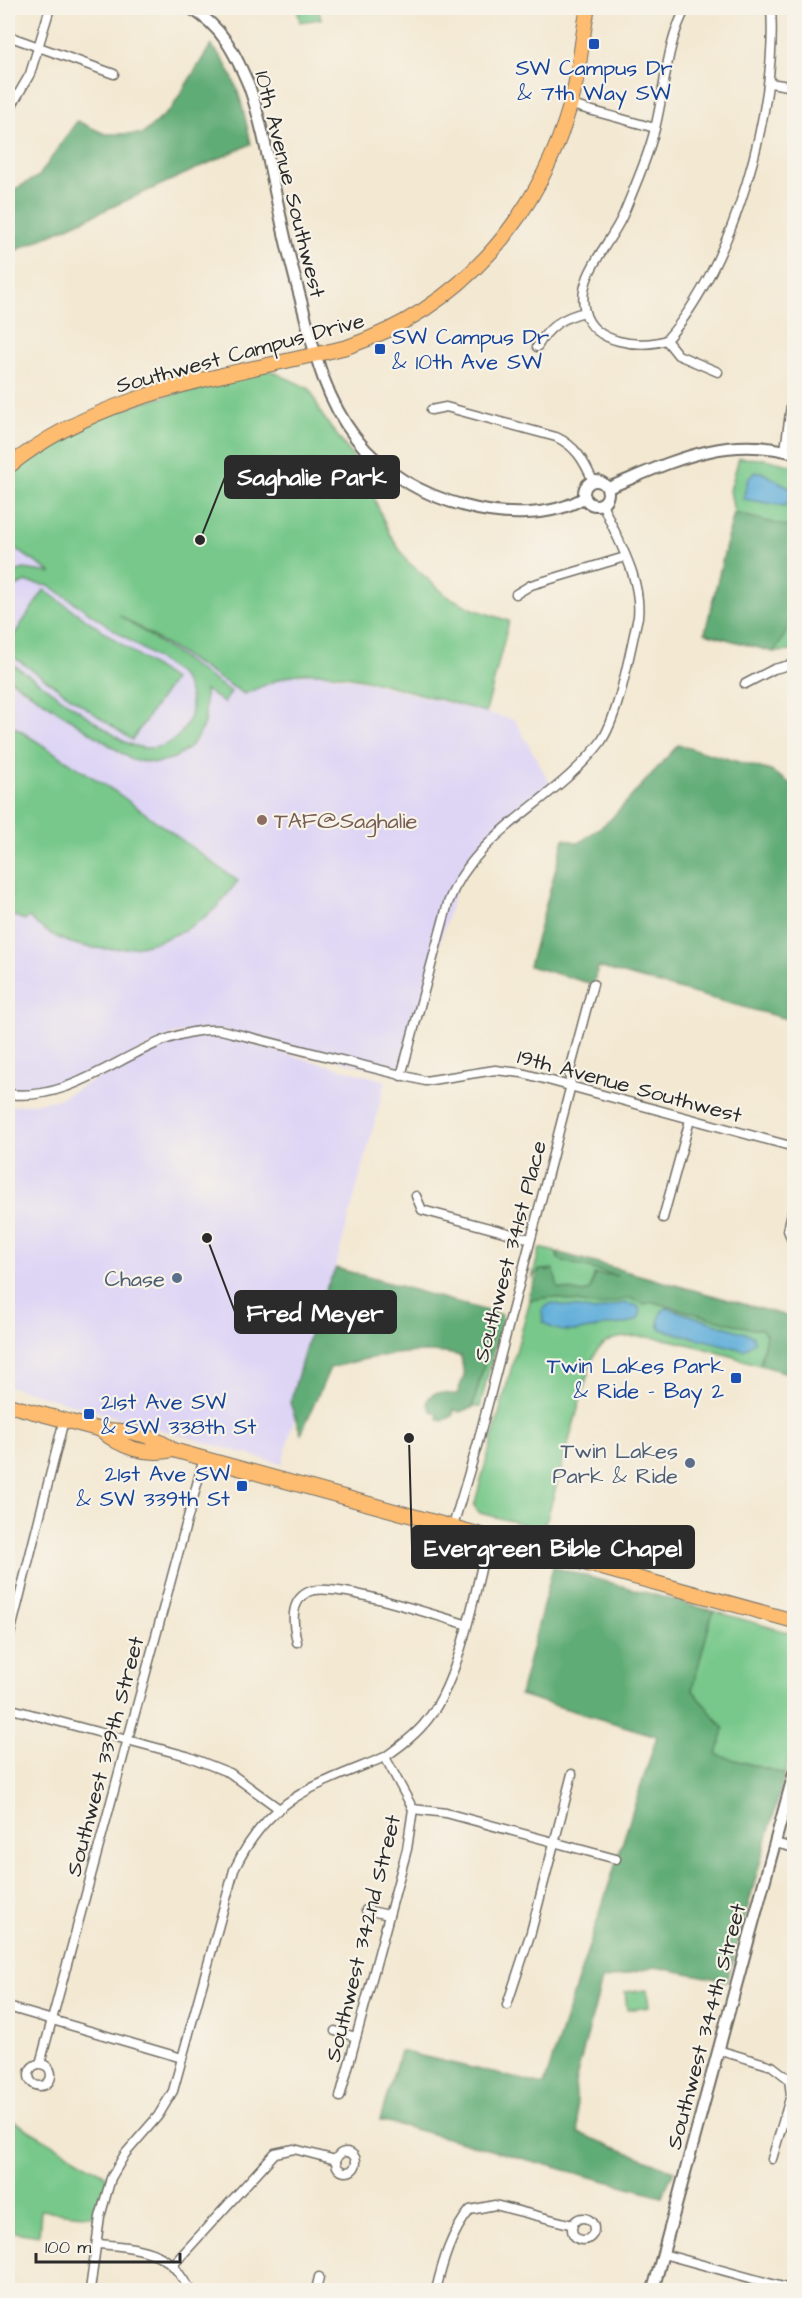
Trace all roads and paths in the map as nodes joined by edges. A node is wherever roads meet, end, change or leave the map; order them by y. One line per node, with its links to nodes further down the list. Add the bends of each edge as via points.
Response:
1 (50, 8): 7 (street)
2 (190, 8): 17 (street, 10th Avenue Southwest, via 218,28 234,52 251,91)
3 (588, 8): 11 (main road, Southwest Campus Drive)
4 (686, 8): 13 (street, via 676,31)
5 (771, 8): 9 (street)
6 (8, 36): 7 (street)
7 (38, 47): 8 (street); 12 (street, via 30,74)
8 (114, 74)
9 (770, 83): 10 (street); 15 (street, via 757,149 720,253 687,312)
10 (795, 87)
11 (571, 105): 13 (street); 17 (main road, Southwest Campus Drive, via 552,158 527,204 464,282 437,303 375,338)
12 (8, 112)
13 (655, 128): 14 (street, via 622,219 583,289)
14 (585, 312): 15 (street, via 594,328 609,338 641,346); 16 (street, via 564,318)
15 (666, 340): 18 (street, via 684,359)
16 (537, 346)
17 (315, 354): 22 (main road, Southwest Campus Drive, via 146,395 70,425); 25 (street, 10th Avenue Southwest, via 330,393 355,437 375,459 414,487 458,504 501,512 544,511)
18 (718, 372)
19 (795, 383): 21 (street)
20 (431, 410): 23 (street, via 446,407 568,442 580,455)
21 (790, 451): 24 (street, via 750,445 709,449)
22 (8, 467)
23 (593, 481): 24 (street, via 602,481); 25 (street, via 586,486)
24 (608, 488): 26 (street, via 608,497)
25 (585, 497): 26 (street, via 590,504)
26 (602, 503): 27 (street)
27 (625, 557): 28 (street, via 531,585); 32 (street, via 637,582 639,617 608,730 579,765 483,848 461,877 448,903)
28 (516, 594)
29 (795, 664): 30 (street, via 774,669)
30 (745, 684)
31 (593, 984): 33 (street, Southwest 341st Place, via 569,1074)
32 (401, 1076): 33 (street, 19th Avenue Southwest, via 431,1081 504,1070); 34 (street, 19th Avenue Southwest, via 255,1038 204,1029 175,1034 58,1090 32,1096)
33 (571, 1085): 35 (street, 19th Avenue Southwest); 40 (street, Southwest 341st Place)
34 (8, 1094)
35 (690, 1120): 36 (street, 19th Avenue Southwest); 39 (street)
36 (795, 1147)
37 (416, 1196): 40 (street, via 422,1210)
38 (795, 1204): 41 (street, via 788,1230)
39 (663, 1218)
40 (530, 1239): 45 (street, Southwest 341st Place)
41 (795, 1246)
42 (8, 1405): 43 (main road)
43 (64, 1420): 44 (main road, via 162,1441 173,1450); 49 (street)
44 (204, 1458): 45 (main road); 52 (street, Southwest 339th Street)
45 (453, 1526): 46 (main road)
46 (489, 1536): 47 (main road); 48 (street)
47 (795, 1621)
48 (465, 1624): 50 (street, via 336,1590 316,1590 302,1597 296,1606 293,1620); 53 (street, via 458,1654 437,1706 426,1723)
49 (8, 1642)
50 (297, 1642)
51 (8, 1708): 52 (street)
52 (126, 1740): 56 (street, via 187,1756 230,1773); 66 (street, Southwest 339th Street)
53 (385, 1757): 56 (street, via 299,1793); 57 (street, Southwest 342nd Street)
54 (795, 1773): 59 (street, Southwest 344th Street)
55 (572, 1774): 58 (street)
56 (278, 1808): 70 (street, via 246,1845 234,1870)
57 (413, 1809): 58 (street, via 446,1813); 63 (street, Southwest 342nd Street)
58 (553, 1842): 61 (street); 64 (street, via 528,1942)
59 (775, 1843): 60 (street); 69 (street, Southwest 344th Street)
60 (795, 1848)
61 (616, 1859)
62 (366, 1910): 63 (street)
63 (389, 1915): 68 (street, Southwest 342nd Street)
64 (507, 2005)
65 (8, 2007): 66 (street)
66 (52, 2020): 70 (street); 71 (street, Southwest 339th Street)
67 (335, 2031): 68 (street)
68 (356, 2037): 72 (street, Southwest 342nd Street)
69 (718, 2050): 73 (street, via 772,2066 789,2079 789,2103); 77 (street, Southwest 344th Street)
70 (182, 2058): 76 (street, via 166,2104 125,2154 111,2178 100,2217)
71 (40, 2064)
72 (340, 2097)
73 (772, 2159)
74 (336, 2160): 78 (street, via 301,2150 275,2154)
75 (573, 2225): 83 (street, via 495,2205 470,2210 449,2243)
76 (99, 2244): 78 (street, via 139,2249); 80 (street)
77 (663, 2254): 84 (street, Southwest 344th Street); 85 (street)
78 (173, 2265): 81 (street)
79 (319, 2277): 82 (street)
80 (90, 2290)
81 (190, 2290)
82 (316, 2290)
83 (436, 2290)
84 (652, 2290)
85 (795, 2290)

